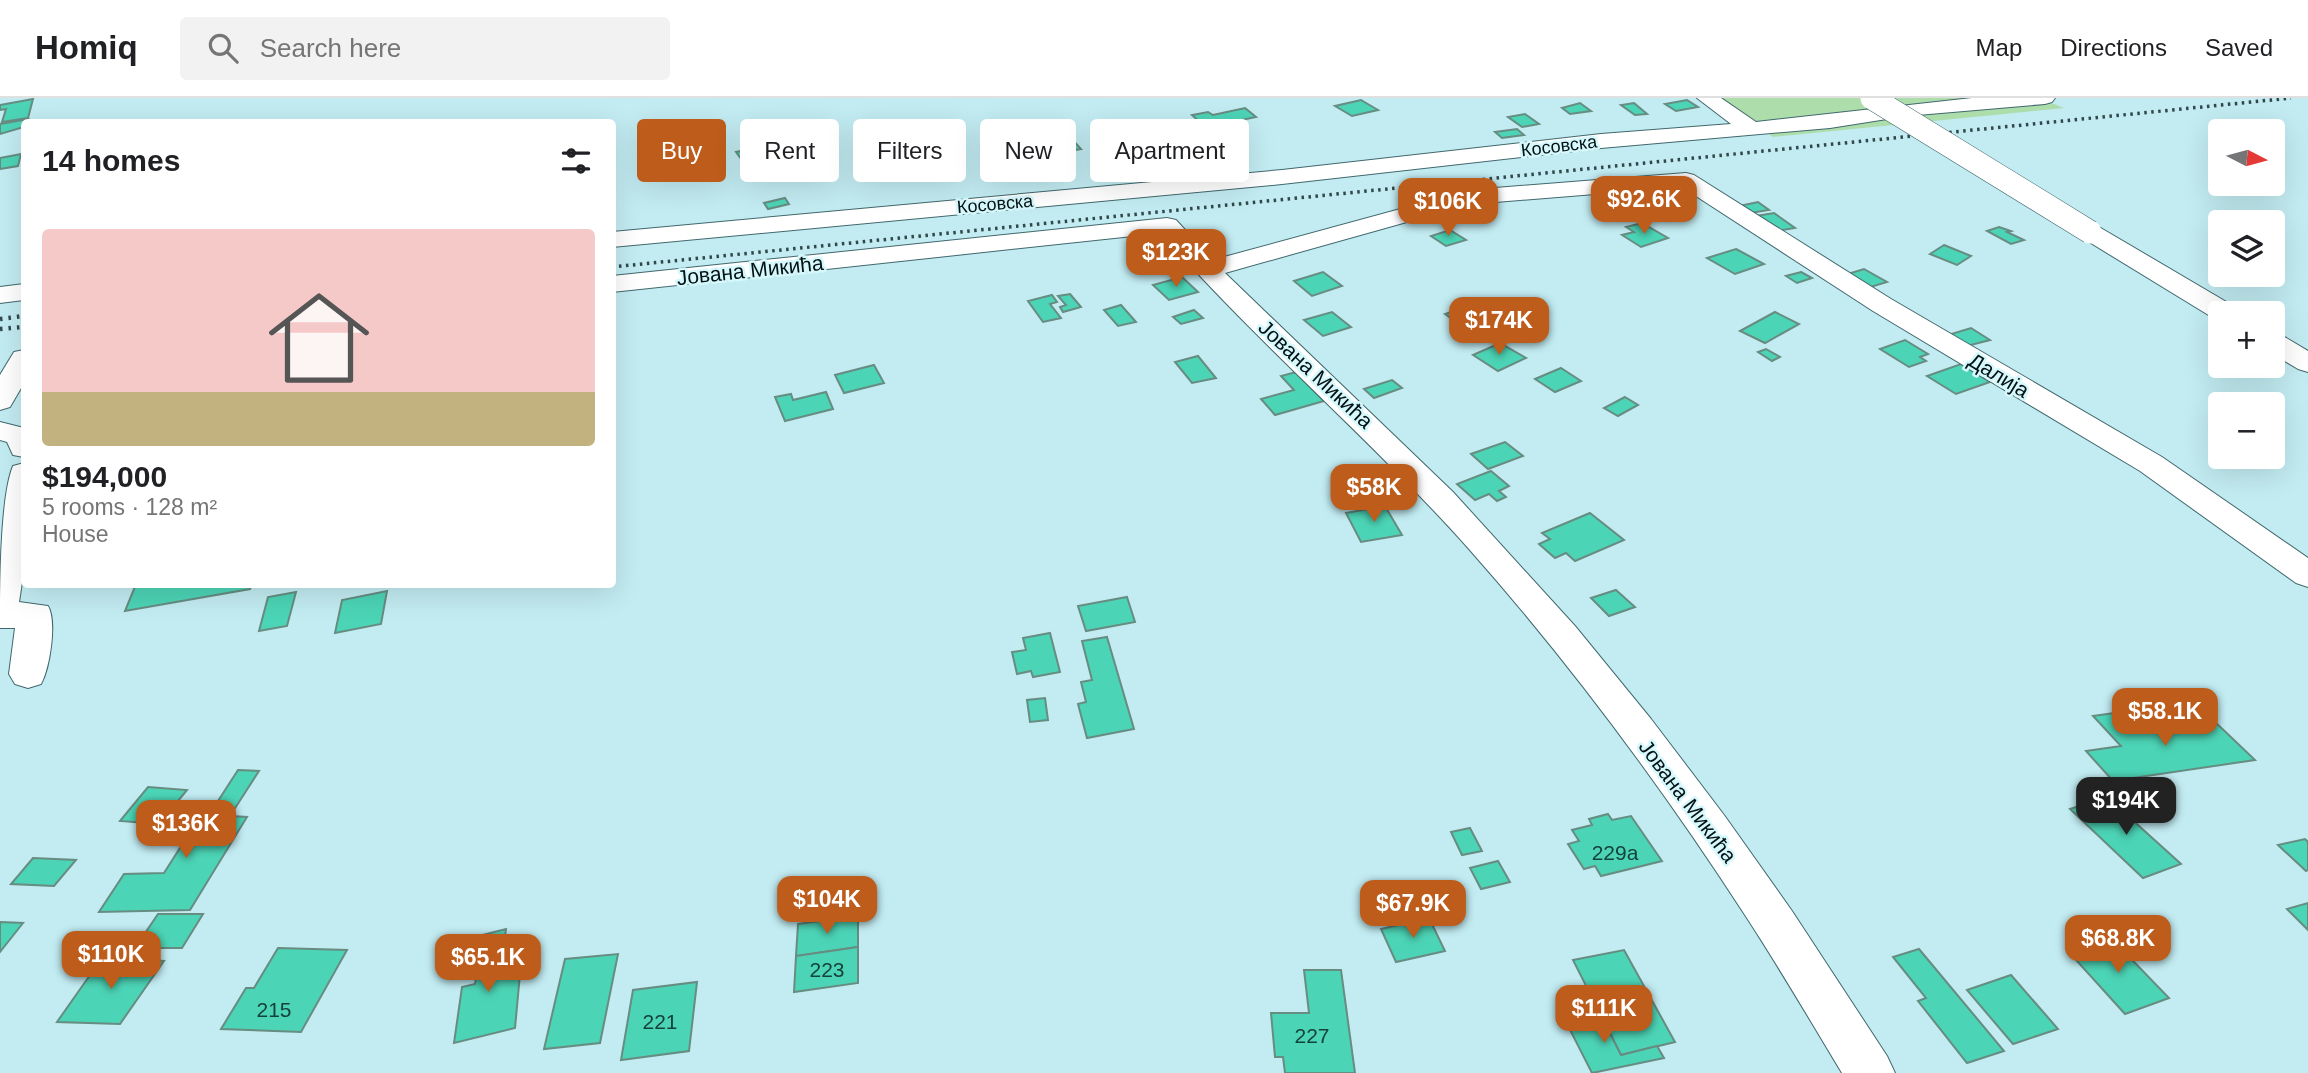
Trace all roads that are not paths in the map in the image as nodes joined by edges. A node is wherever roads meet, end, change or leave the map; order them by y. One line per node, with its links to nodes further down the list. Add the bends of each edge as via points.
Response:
1 (1707, 98): 4 (street)
2 (1872, 98): 10 (street, bridge)
3 (2045, 98): 4 (street, Косовска)
4 (1753, 129): 5 (street, Косовска)
5 (616, 240)
6 (1206, 270): 7 (street, Јована Микића, via 1167,225); 20 (street, Далија, via 1470,197 1686,180 1882,305 2151,464); 23 (street, Јована Микића, via 1377,430 1584,661 1744,877)
7 (616, 284)
8 (21, 292): 9 (street)
9 (0, 295)
10 (2208, 303)
11 (21, 343): 13 (street)
12 (2285, 349): 15 (street)
13 (0, 350)
14 (21, 363): 16 (street)
15 (2308, 363)
16 (0, 401)
17 (0, 431): 18 (street)
18 (21, 439)
19 (21, 490): 21 (street)
20 (2308, 575)
21 (0, 613): 22 (street, via 35,615)
22 (28, 674)
23 (1870, 1073)

